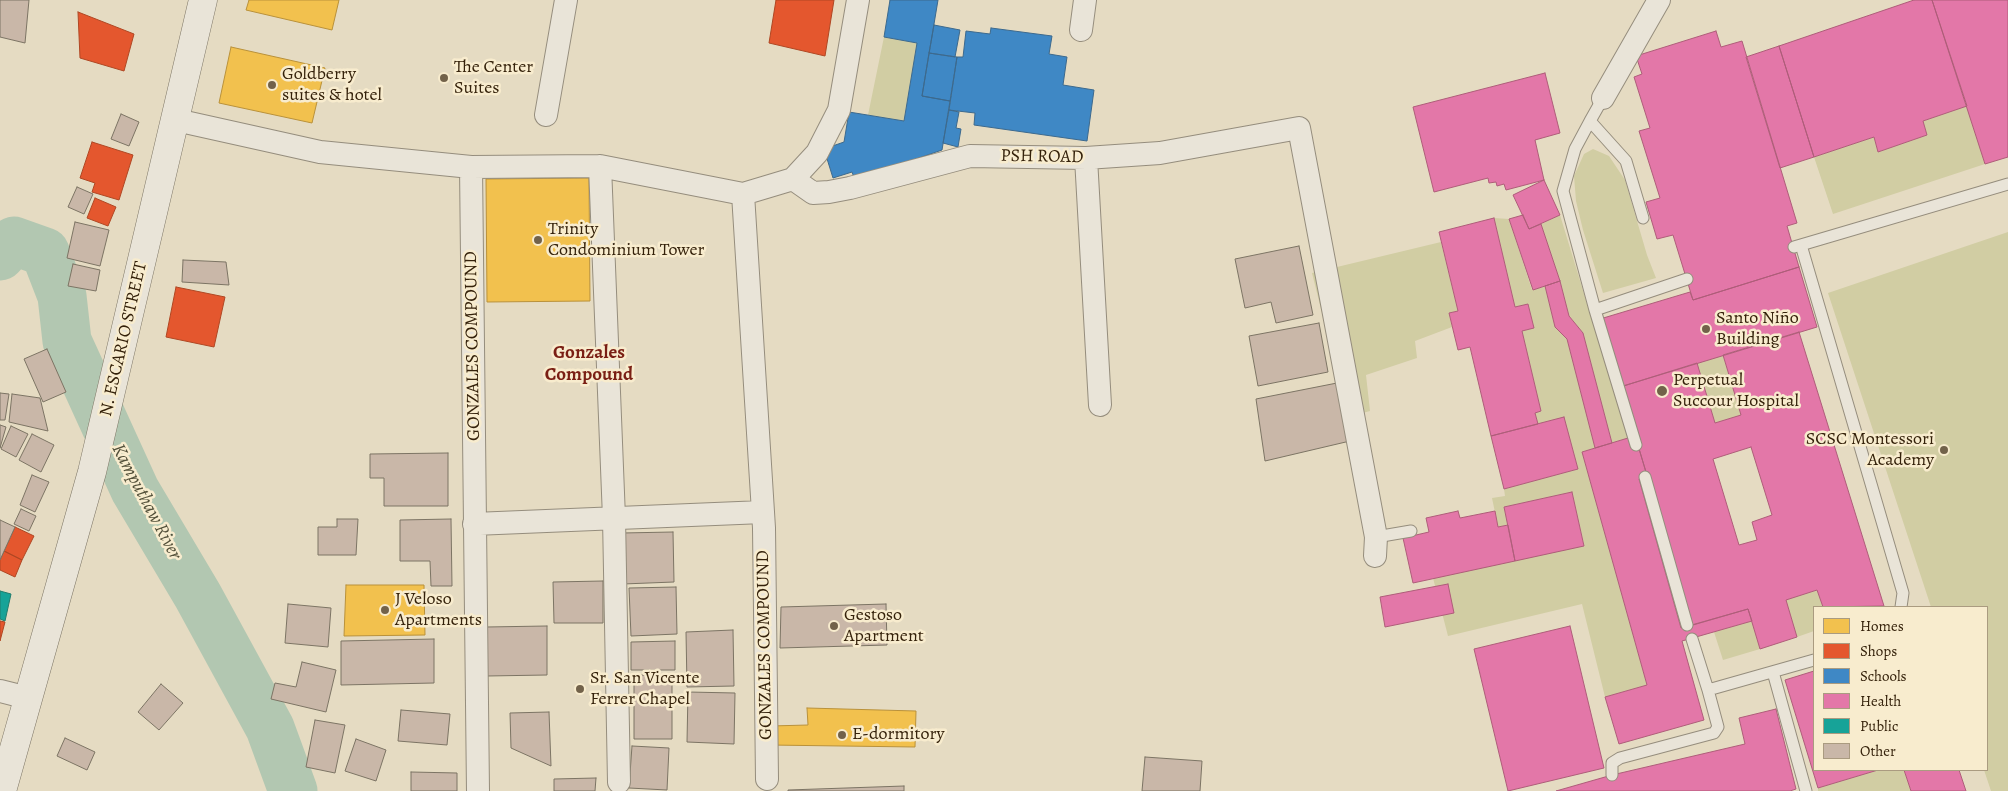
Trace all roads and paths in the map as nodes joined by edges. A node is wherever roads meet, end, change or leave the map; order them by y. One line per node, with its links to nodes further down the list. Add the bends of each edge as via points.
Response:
1 (203, 0): 9 (main road, N. ESCARIO STREET)
2 (566, 0): 8 (street)
3 (858, 0): 14 (street, via 839,110 817,153)
4 (1085, 0): 6 (street)
5 (1660, 0): 7 (street)
6 (1081, 30)
7 (1603, 98): 10 (lane)
8 (546, 115)
9 (176, 120): 13 (street, via 320,152); 35 (main road, N. ESCARIO STREET, via 92,472)
10 (1590, 121): 17 (lane, via 1626,161); 19 (lane, via 1575,149 1562,191)
11 (1086, 158): 14 (street, PSH ROAD, via 970,156 850,188 813,193); 20 (street); 27 (street, PSH ROAD, via 1160,153 1299,128)
12 (600, 166): 13 (street); 16 (street); 24 (street)
13 (471, 167): 25 (street, GONZALES COMPOUND)
14 (793, 179): 16 (street)
15 (2008, 184): 28 (lane, via 1797,247 1903,593)
16 (743, 194): 23 (street, GONZALES COMPOUND)
17 (1643, 218)
18 (1686, 279): 19 (lane)
19 (1595, 310): 21 (lane)
20 (1100, 405)
21 (1636, 445)
22 (1645, 477): 29 (lane)
23 (763, 512): 24 (street); 37 (street, GONZALES COMPOUND)
24 (614, 518): 25 (street); 38 (street)
25 (474, 524): 40 (street, GONZALES COMPOUND)
26 (1410, 531): 27 (lane)
27 (1375, 546)
28 (1901, 606)
29 (1687, 625)
30 (1692, 639): 33 (lane)
31 (1813, 660): 32 (lane)
32 (1773, 672): 33 (lane); 41 (lane)
33 (1708, 690): 36 (lane, via 1718,727 1714,733 1620,758 1612,763)
34 (0, 692): 35 (street)
35 (28, 698): 39 (main road, N. ESCARIO STREET)
36 (1612, 775)
37 (767, 779)
38 (619, 782)
39 (2, 791)
40 (478, 791)
41 (1806, 791)

